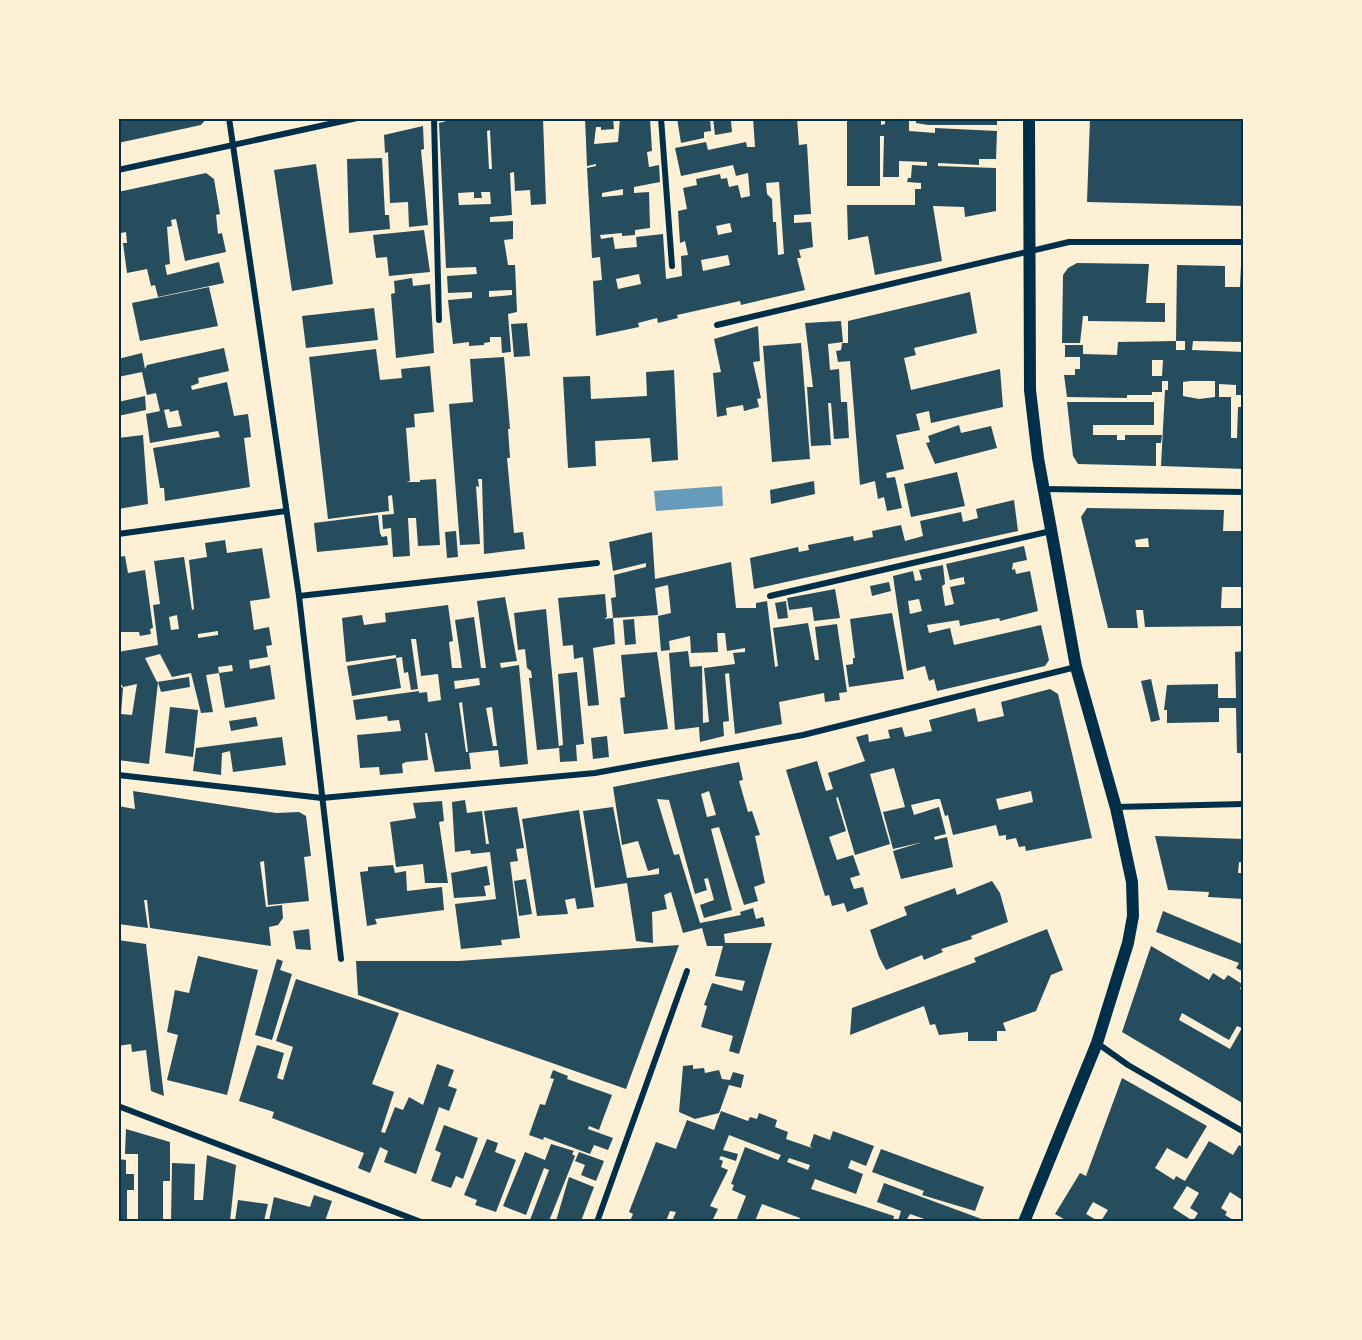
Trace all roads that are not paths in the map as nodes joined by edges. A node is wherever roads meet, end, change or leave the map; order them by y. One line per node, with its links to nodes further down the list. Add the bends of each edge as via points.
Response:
1 (229, 118): 6 (street)
2 (357, 118): 6 (street)
3 (434, 118): 11 (street)
4 (661, 118): 10 (street)
5 (1029, 118): 9 (main road)
6 (232, 145): 7 (street); 15 (street)
7 (118, 170)
8 (1244, 242): 9 (street, via 1069,242)
9 (1029, 249): 12 (street); 13 (main road, via 1030,390)
10 (672, 266)
11 (439, 320)
12 (717, 325)
13 (1043, 489): 14 (street); 16 (main road)
14 (1244, 492)
15 (286, 511): 17 (street); 19 (street)
16 (1051, 531): 20 (street); 21 (main road)
17 (118, 534)
18 (597, 563): 19 (street)
19 (299, 596): 23 (street)
20 (770, 596)
21 (1076, 667): 23 (street, via 803,735 685,758 595,773); 25 (main road)
22 (118, 774): 23 (street)
23 (322, 798): 26 (street)
24 (1244, 804): 25 (street)
25 (1116, 808): 28 (main road, via 1132,882 1133,916)
26 (342, 959)
27 (687, 971): 32 (street)
28 (1097, 1043): 30 (street); 33 (main road)
29 (118, 1106): 31 (street)
30 (1244, 1132)
31 (421, 1221)
32 (597, 1221)
33 (1024, 1221)

